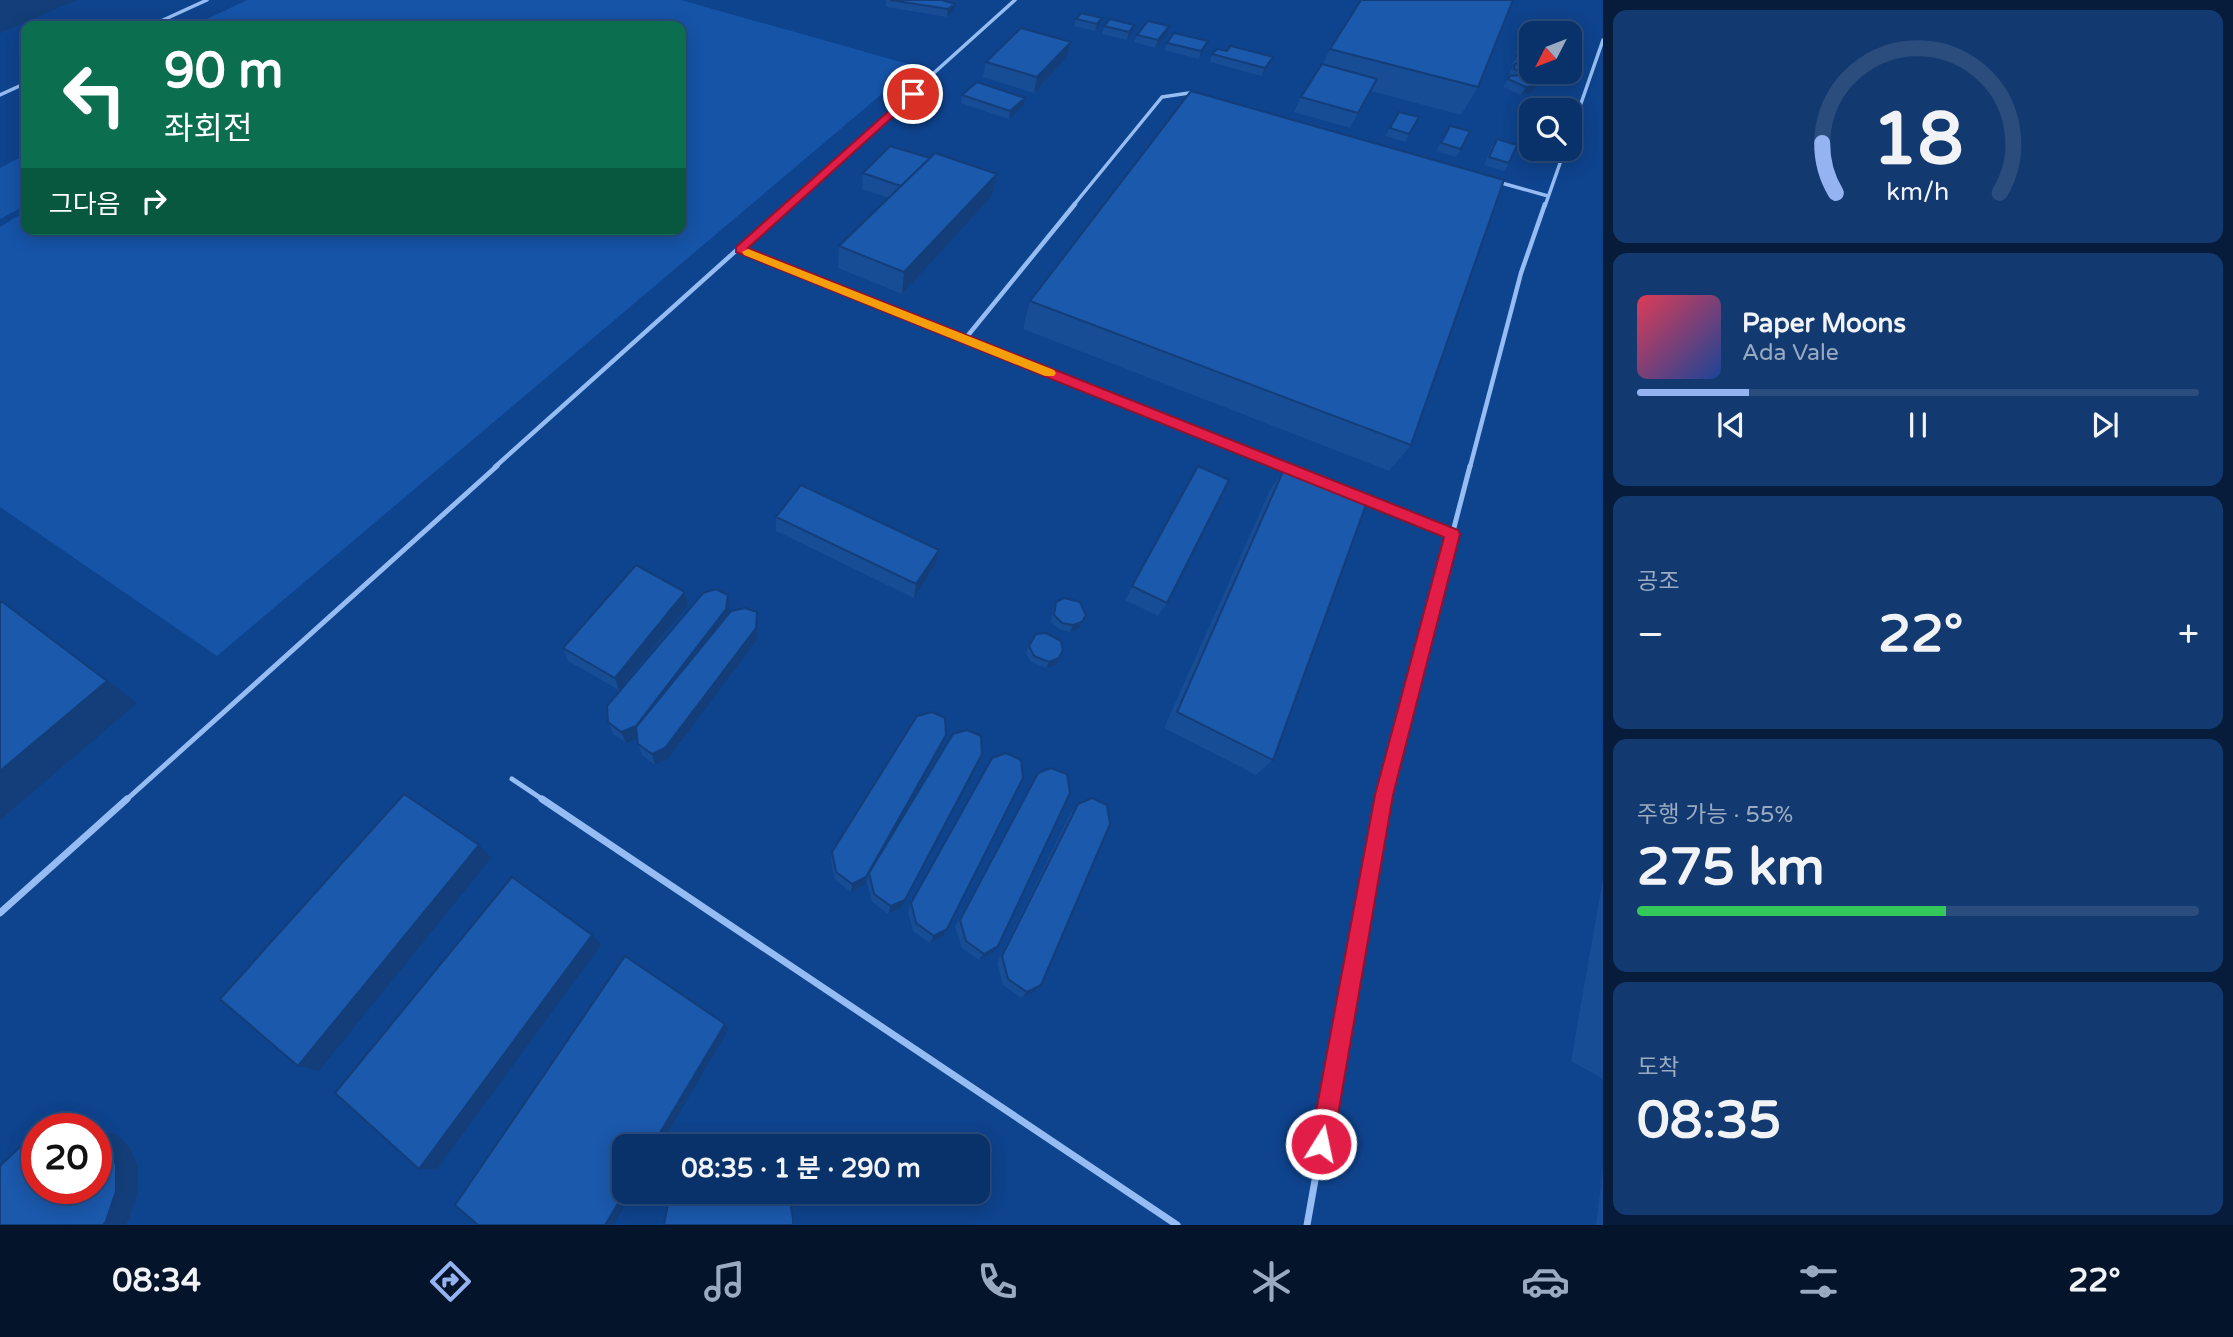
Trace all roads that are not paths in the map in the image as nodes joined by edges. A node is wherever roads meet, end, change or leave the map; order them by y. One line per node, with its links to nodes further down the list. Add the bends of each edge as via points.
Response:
1 (207, 0): 3 (lane)
2 (1015, 0): 12 (lane)
3 (161, 21)
4 (1603, 40): 8 (lane)
5 (21, 85): 6 (lane)
6 (0, 95)
7 (1202, 97): 13 (lane, via 1189,93 1163,97)
8 (1582, 100)
9 (1561, 161): 11 (lane)
10 (1495, 181): 11 (lane)
11 (1548, 196): 14 (lane, via 1521,273)
12 (740, 249): 13 (lane); 16 (lane)
13 (965, 339): 14 (lane)
14 (1452, 534): 18 (lane, via 1384,795)
15 (512, 779): 17 (lane)
16 (0, 913)
17 (1177, 1225)
18 (1307, 1225)

